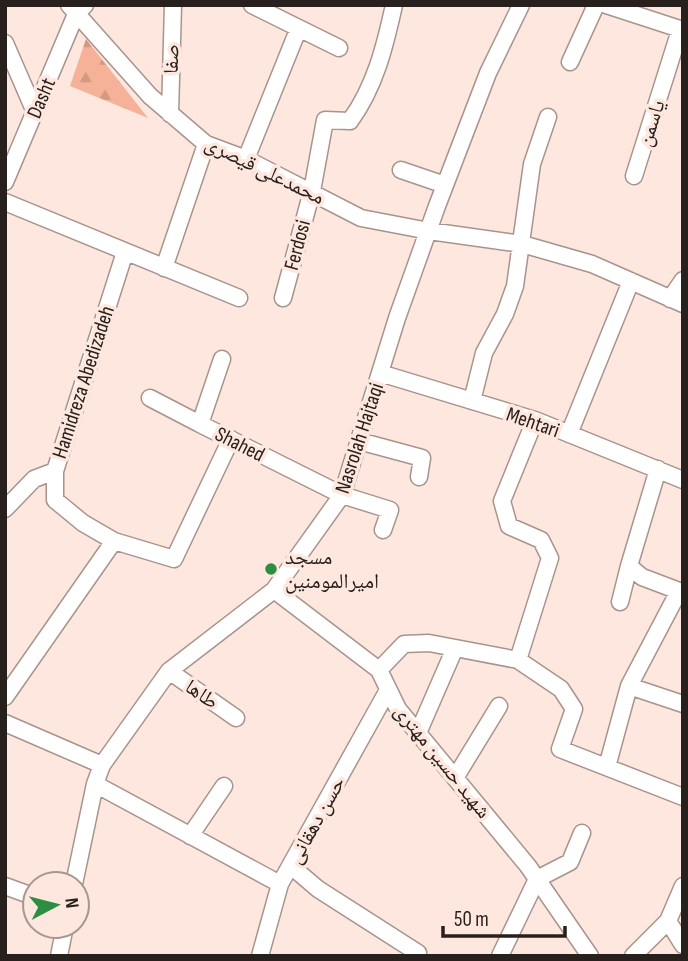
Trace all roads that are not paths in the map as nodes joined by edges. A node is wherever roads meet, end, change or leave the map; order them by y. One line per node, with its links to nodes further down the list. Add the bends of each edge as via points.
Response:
1 (173, 5): 14 (street, صفا)
2 (252, 5): 8 (street)
3 (394, 5): 22 (street, Ferdosi, via 366,99 350,121 325,120)
4 (521, 5): 21 (street, Nasrolah Hajtaqi, via 488,74)
5 (596, 5): 12 (street)
6 (606, 5): 9 (street)
7 (77, 8): 13 (street, Dasht); 14 (street, محمدعلی قیصری)
8 (298, 30): 11 (street); 17 (street)
9 (682, 30): 19 (street, یاسمن)
10 (5, 43): 13 (street)
11 (340, 48)
12 (570, 62)
13 (35, 112): 20 (street, Dasht)
14 (170, 114): 16 (street, محمدعلی قیصری)
15 (548, 117): 25 (street, via 532,164)
16 (205, 144): 17 (street, محمدعلی قیصری); 27 (street)
17 (246, 159): 22 (street, محمدعلی قیصری)
18 (401, 170): 21 (street)
19 (634, 176)
20 (5, 182)
21 (445, 186): 24 (street, Nasrolah Hajtaqi)
22 (312, 191): 24 (street, محمدعلی قیصری, via 361,218); 31 (street, Ferdosi)
23 (5, 202): 26 (street)
24 (429, 231): 25 (street); 34 (street, Nasrolah Hajtaqi)
25 (522, 244): 29 (street, via 593,264); 36 (street, via 515,286 484,353)
26 (125, 252): 27 (street); 43 (street, Hamidreza Abedizadeh)
27 (164, 268): 30 (street)
28 (683, 280): 32 (street)
29 (631, 281): 32 (street); 39 (street)
30 (239, 298)
31 (283, 298)
32 (677, 301)
33 (222, 359): 38 (street, Shahed)
34 (380, 373): 36 (street, Mehtari); 41 (street, Nasrolah Hajtaqi)
35 (150, 398): 38 (street)
36 (472, 401): 37 (street, Mehtari)
37 (535, 420): 39 (street, Mehtari); 54 (street, via 502,501 509,526 541,540 550,558)
38 (200, 424): 40 (street, Shahed)
39 (569, 434): 42 (street, Mehtari)
40 (231, 439): 46 (street, Shahed); 49 (street, Hamidreza Abedizadeh, via 174,559)
41 (359, 441): 45 (street, via 422,458); 46 (street, Nasrolah Hajtaqi)
42 (658, 469): 44 (street, Mehtari); 50 (street)
43 (55, 471): 47 (street, via 34,479); 49 (street, Hamidreza Abedizadeh, via 55,500)
44 (682, 474)
45 (419, 477)
46 (342, 495): 48 (street, Shahed, via 390,510); 51 (street, Nasrolah Hajtaqi)
47 (5, 509)
48 (383, 530)
49 (114, 541): 59 (street)
50 (629, 566): 52 (street); 57 (street, via 642,577 679,591)
51 (274, 590): 55 (street, Nasrolah Hajtaqi); 56 (street, شهید حسین مهتری)
52 (620, 602)
53 (455, 648): 54 (street); 56 (street, via 404,644); 64 (street)
54 (518, 660): 66 (street, via 561,689 574,709 560,750)
55 (169, 670): 62 (street, طاها); 65 (street, Nasrolah Hajtaqi)
56 (379, 670): 58 (street, شهید حسین مهتری)
57 (629, 686): 60 (street); 66 (street)
58 (388, 690): 64 (street, شهید حسین مهتری); 73 (street, حسن دهقانی)
59 (5, 697)
60 (683, 704)
61 (499, 706): 67 (street)
62 (236, 718)
63 (5, 723): 65 (street)
64 (418, 733): 67 (street, شهید حسین مهتری)
65 (103, 765): 68 (street, Nasrolah Hajtaqi)
66 (607, 768): 70 (street)
67 (455, 778): 75 (street, شهید حسین مهتری)
68 (95, 785): 72 (street); 74 (street, Nasrolah Hajtaqi)
69 (224, 786): 72 (street)
70 (683, 797)
71 (582, 833): 75 (street, via 570,862)
72 (190, 836): 76 (street)
73 (291, 866): 76 (street, حسن دهقانی); 80 (street)
74 (77, 870)
75 (537, 879): 82 (street); 83 (street, شهید حسین مهتری)
76 (280, 884): 81 (street, حسن دهقانی)
77 (683, 886): 78 (street)
78 (668, 921): 79 (street); 84 (street)
79 (683, 946)
80 (418, 953)
81 (260, 956)
82 (500, 956)
83 (590, 956)
84 (633, 956)

